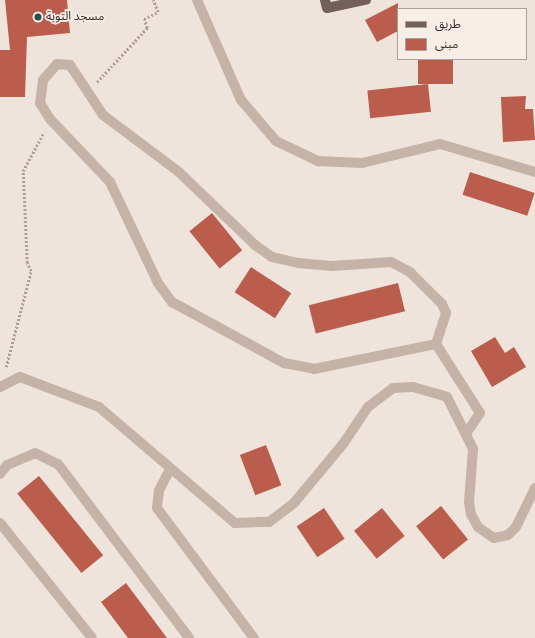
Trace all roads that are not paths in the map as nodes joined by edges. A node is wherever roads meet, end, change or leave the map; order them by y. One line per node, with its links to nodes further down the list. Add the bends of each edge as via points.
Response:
1 (197, 0): 4 (street, via 241,100 276,142 318,162 362,163 440,144)
2 (366, 0): 3 (main road)
3 (324, 3)
4 (535, 172)
5 (436, 344): 5 (street, via 314,369 284,363 172,302 154,277 110,182 50,119 40,103 43,80 57,64 70,65 103,115 179,172 255,245 272,257 298,264 332,266 391,262 410,272 442,304 446,313); 7 (street, via 480,413)
6 (1, 386): 8 (street, via 20,377 99,408)
7 (467, 432): 8 (street, via 447,397 413,387 393,388 368,407 343,444 294,503 269,522 235,523); 10 (street, via 473,449 469,502 478,527 494,538 508,535 516,527)
8 (170, 469): 14 (street, via 159,491 157,508)
9 (0, 474): 13 (street, via 7,465 35,453 58,464)
10 (535, 488)
11 (0, 523): 12 (street)
12 (92, 638)
13 (189, 638)
14 (254, 638)

